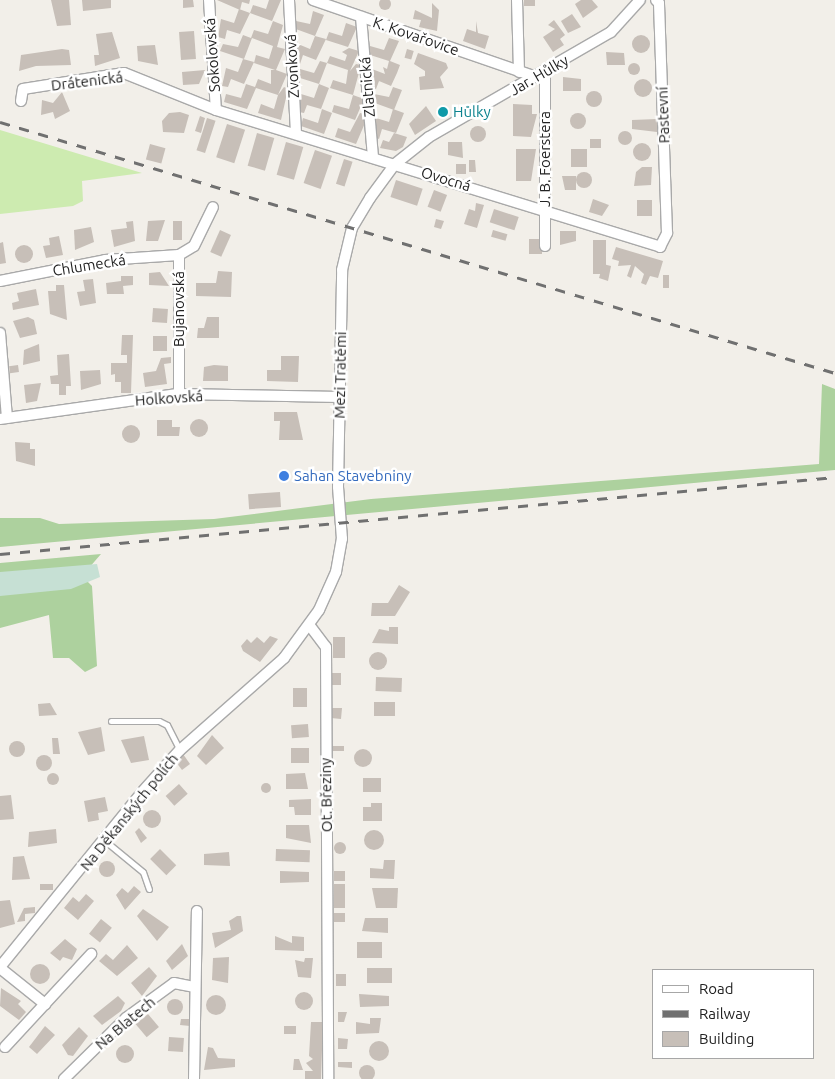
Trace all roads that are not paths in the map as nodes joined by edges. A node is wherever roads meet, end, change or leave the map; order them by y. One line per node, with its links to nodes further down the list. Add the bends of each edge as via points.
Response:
1 (209, 0): 11 (street, Sokolovská)
2 (289, 0): 12 (street, Zvonková)
3 (313, 0): 7 (street, K. Kovařovice)
4 (517, 0): 8 (street)
5 (640, 0): 9 (street, Jar. Hůlky, via 611,32)
6 (656, 0): 18 (street, Pastevní, via 659,3)
7 (361, 17): 8 (street, K. Kovařovice); 13 (street, Zlatnická)
8 (519, 72): 9 (street, K. Kovařovice)
9 (541, 75): 14 (street, Jar. Hůlky, via 429,137); 16 (street, J. B. Foerstera)
10 (21, 101): 11 (street, Drátenická, via 23,89 124,73)
11 (216, 110): 12 (street, Ovocná)
12 (296, 132): 13 (street, Ovocná)
13 (373, 157): 14 (street, Ovocná)
14 (395, 164): 16 (street, Ovocná); 17 (street, Jar. Hůlky)
15 (213, 208): 20 (street, Bujanovská, via 194,246)
16 (545, 209): 18 (street, Ovocná, via 660,247); 19 (street, J. B. Foerstera)
17 (352, 228): 24 (street, Mezi Tratěmi, via 342,270)
18 (667, 233)
19 (545, 246)
20 (179, 255): 21 (street, Chlumecká, via 105,260); 23 (street, Bujanovská)
21 (0, 282)
22 (0, 333): 25 (street)
23 (179, 394): 24 (street, Holkovská); 25 (street, Holkovská)
24 (340, 397): 26 (street, Mezi Tratěmi, via 340,523 336,572)
25 (3, 418)
26 (310, 626): 28 (street, Na Děkanských polích, via 284,658); 39 (street, Ot. Březiny, via 326,647)
27 (111, 721): 28 (lane, via 160,721 167,725)
28 (180, 750): 29 (street, Na Děkanských polích)
29 (104, 840): 30 (lane, via 142,872); 33 (street, Na Děkanských polích)
30 (149, 888)
31 (197, 911): 34 (street, via 199,960)
32 (91, 954): 35 (street)
33 (0, 967): 35 (street)
34 (194, 986): 37 (street, Na Blatech, via 174,983 126,1018); 38 (street, via 198,995)
35 (45, 1004): 36 (street)
36 (5, 1047)
37 (64, 1079)
38 (194, 1079)
39 (328, 1079)

